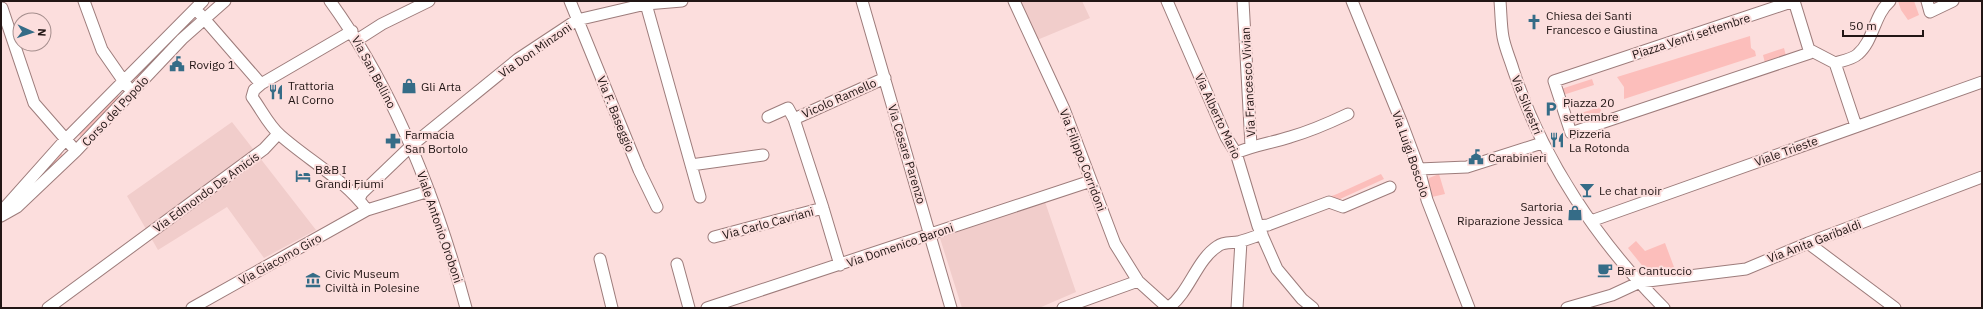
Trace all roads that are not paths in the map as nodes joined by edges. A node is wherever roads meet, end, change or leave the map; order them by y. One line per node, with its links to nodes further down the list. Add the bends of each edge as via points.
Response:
1 (84, 1): 27 (street, via 102,50)
2 (203, 1): 19 (street, Corso del Popolo)
3 (225, 1): 20 (street, Corso del Popolo)
4 (330, 1): 22 (street, Via San Bellino)
5 (429, 1): 22 (street)
6 (570, 1): 21 (street, Via F. Baseggio)
7 (682, 1): 17 (street, Via Don Minzoni)
8 (862, 1): 26 (street, Via Cesare Parenzo)
9 (1014, 1): 49 (street, Via Filippo Corridoni, via 1064,109)
10 (1167, 1): 44 (street, Via Alberto Mario, via 1226,137)
11 (1243, 1): 42 (street, Via Francesco Vivian)
12 (1352, 1): 47 (street, Via Luigi Boscolo)
13 (1500, 1): 40 (street, Via Silvestri, via 1503,37 1520,92)
14 (1890, 1): 24 (street, via 1884,6 1869,39 1857,55)
15 (1927, 1): 16 (street, via 1930,12)
16 (1953, 1)
17 (646, 4): 21 (street, Via Don Minzoni); 46 (street)
18 (2, 8): 39 (street, via 34,103)
19 (195, 10): 20 (street); 27 (street, Corso del Popolo)
20 (205, 18): 30 (street); 31 (street, Corso del Popolo)
21 (578, 20): 41 (street, Via Don Minzoni, via 518,59); 54 (street, Via F. Baseggio, via 639,170)
22 (354, 35): 30 (street); 41 (street, Via San Bellino)
23 (1810, 50): 24 (street)
24 (1835, 63): 36 (street)
25 (1602, 69): 28 (street)
26 (884, 78): 35 (street, Vicolo Ramello); 61 (street, Via Cesare Parenzo)
27 (123, 82): 31 (street); 39 (street, Corso del Popolo)
28 (1555, 82)
29 (1982, 82): 36 (street, Viale Trieste)
30 (261, 84): 38 (street, via 254,90 252,97)
31 (133, 92): 43 (street, Corso del Popolo)
32 (1348, 114): 42 (street, via 1319,128)
33 (1617, 114): 37 (street)
34 (768, 117): 35 (street, via 788,108)
35 (794, 119): 55 (street, Via Carlo Cavriani)
36 (1856, 126): 59 (street, Viale Trieste)
37 (1571, 131): 37 (street, Piazza Venti settembre, via 1810,53 1794,1 1554,81)
38 (278, 134): 53 (street); 70 (street, Via Edmondo De Amicis, via 264,149)
39 (66, 139): 43 (street); 57 (street, Corso del Popolo)
40 (1542, 143): 47 (street, via 1467,167); 59 (street, Via Silvestri)
41 (411, 146): 51 (street, Viale Antonio Oroboni); 53 (street, via 362,193)
42 (1251, 146): 44 (street, Via Francesco Vivian)
43 (76, 151): 58 (street, Corso del Popolo, via 17,207)
44 (1236, 153): 60 (street, Via Alberto Mario)
45 (763, 155): 46 (street)
46 (691, 165): 52 (street)
47 (1419, 170): 81 (street, Via Luigi Boscolo, via 1427,200)
48 (1982, 177): 64 (street, Via Anita Garibaldi)
49 (1091, 181): 61 (street, Via Domenico Baroni); 68 (street, Via Filippo Corridoni, via 1114,244)
50 (1390, 187): 60 (street, via 1343,206 1329,202)
51 (429, 191): 56 (street, Via Giacomo Giro); 72 (street, Viale Antonio Oroboni)
52 (700, 197)
53 (359, 199): 56 (street)
54 (657, 207)
55 (823, 208): 62 (street, Via Carlo Cavriani); 67 (street, Via Carlo Cavriani)
56 (367, 210): 71 (street, Via Giacomo Giro)
57 (1, 212)
58 (1, 216)
59 (1591, 221): 69 (street, Via Silvestri)
60 (1260, 230): 63 (street); 80 (street, Via Alberto Mario, via 1277,268 1302,299)
61 (931, 235): 67 (street, Via Domenico Baroni); 76 (street, Via Cesare Parenzo)
62 (714, 237)
63 (1241, 241): 78 (street, via 1217,246 1200,265 1184,293); 79 (street)
64 (1808, 243): 69 (street, Via Anita Garibaldi, via 1746,269); 84 (street)
65 (600, 259): 73 (street)
66 (677, 264): 74 (street)
67 (840, 265): 75 (street, Via Domenico Baroni)
68 (1138, 281): 77 (street); 78 (street, Via Filippo Corridoni)
69 (1640, 282): 82 (street, Via Anita Garibaldi, via 1612,295); 83 (street, Via Silvestri)
70 (48, 308)
71 (192, 308)
72 (466, 308)
73 (612, 308)
74 (689, 308)
75 (707, 308)
76 (951, 308)
77 (1063, 308)
78 (1168, 308)
79 (1237, 308)
80 (1313, 308)
81 (1469, 308)
82 (1567, 308)
83 (1664, 308)
84 (1895, 308)

